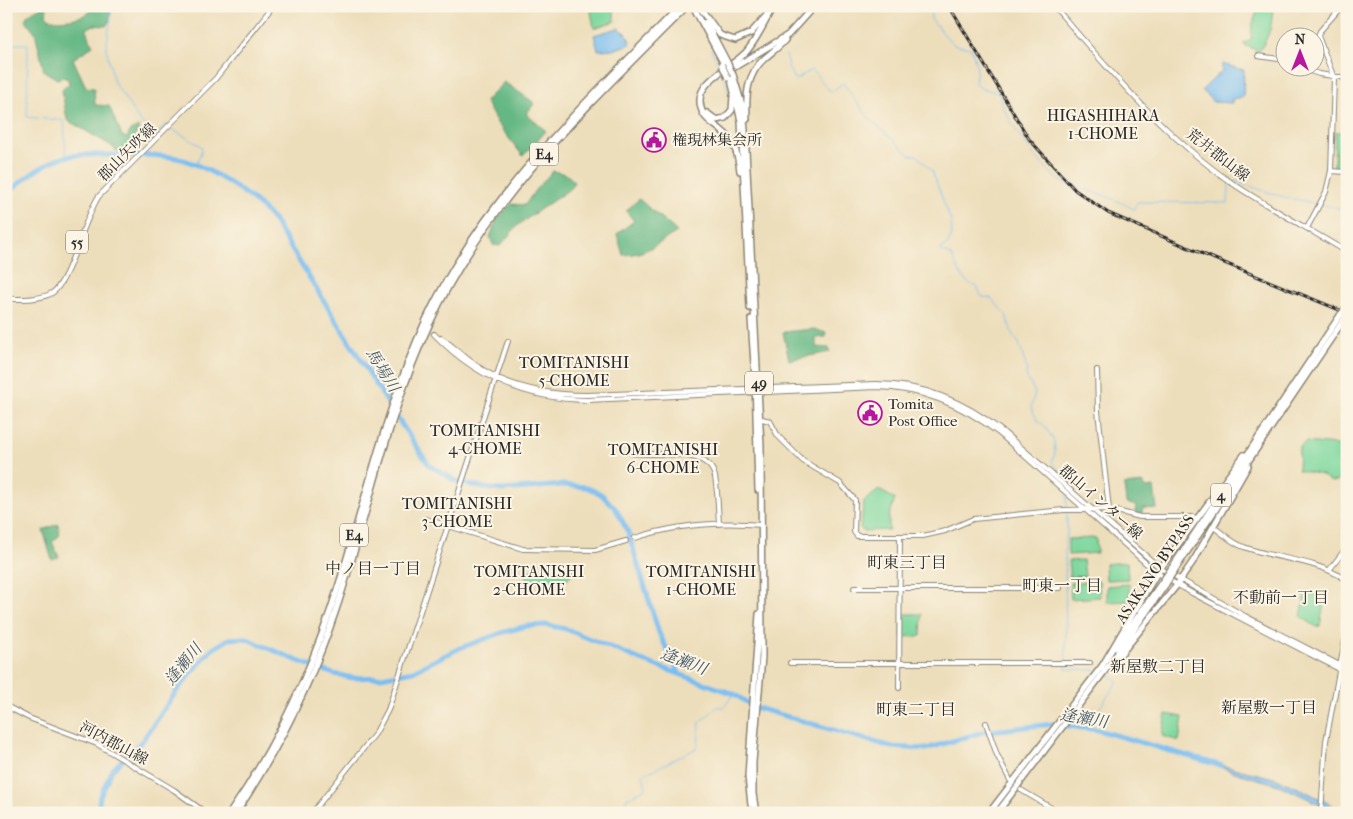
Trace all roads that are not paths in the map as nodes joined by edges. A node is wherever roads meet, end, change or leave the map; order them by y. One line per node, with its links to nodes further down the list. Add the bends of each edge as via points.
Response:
1 (273, 6): 23 (street, 郡山矢吹線 / 55, via 216,78 96,200 56,290 41,297)
2 (678, 6): 26 (highway, E4, via 501,197 459,259)
3 (686, 6): 26 (highway, E4, via 543,155 506,199 467,255)
4 (814, 6): 9 (highway)
5 (1054, 6): 21 (street, 荒井郡山線, via 1132,93 1190,150 1232,183)
6 (1342, 6): 15 (street, via 1319,34)
7 (697, 7): 8 (highway, via 720,35 735,40 751,33); 12 (highway); 12 (highway)
8 (773, 8): 20 (highway, via 748,50 710,80 701,95 705,116 726,134 736,148)
9 (788, 35): 14 (highway, via 723,73 708,87 705,109 716,120 725,118 733,107); 19 (highway, via 758,65 749,84)
10 (1258, 56): 11 (street)
11 (1276, 59)
12 (725, 63): 14 (highway, bridge)
13 (1326, 74): 15 (street)
14 (730, 76): 19 (highway, 49, via 744,120); 20 (highway, 49, via 741,121)
15 (1334, 76): 16 (street); 17 (street)
16 (1347, 78)
17 (1331, 171): 18 (street); 21 (street, via 1326,192)
18 (1347, 172)
19 (747, 173): 30 (highway, 49)
20 (744, 205): 30 (highway, 49)
21 (1307, 228): 22 (street, 荒井郡山線)
22 (1347, 252)
23 (6, 299)
24 (1346, 307): 25 (highway, ASAKANO BYPASS / 4, bridge)
25 (1345, 315): 32 (highway, ASAKANO BYPASS / 4); 33 (highway, ASAKANO BYPASS / 4)
26 (428, 322): 64 (highway, E4, via 396,404)
27 (508, 341): 29 (street)
28 (1097, 370): 35 (street, via 1098,411)
29 (496, 379): 29 (street, via 463,360 434,334); 30 (street, via 534,394 572,399); 42 (street)
30 (757, 390): 31 (highway, 49); 36 (street, via 889,388 944,400 996,430); 37 (street, 郡山インター線, via 890,384 944,396 974,410 1002,431)
31 (758, 418): 41 (highway, 49); 44 (street, via 770,421 778,436 803,461 840,483 855,500 855,535)
32 (1270, 420): 49 (highway); 50 (highway, ASAKANO BYPASS / 4)
33 (1263, 440): 50 (highway, ASAKANO BYPASS / 4); 52 (highway)
34 (631, 452): 40 (street, via 694,457 705,461 715,477)
35 (1109, 509): 37 (street); 38 (street, via 1140,517)
36 (1087, 510): 37 (street); 44 (street, via 973,519 945,531 923,536); 49 (street)
37 (1092, 510): 49 (street, 郡山インター線)
38 (1194, 517)
39 (426, 519): 42 (street)
40 (719, 524): 41 (street); 45 (street, via 675,527)
41 (760, 525): 76 (highway, 49, via 757,692 748,776)
42 (448, 526): 46 (street, via 523,549 595,550); 75 (street, via 388,710 375,734)
43 (1215, 528): 48 (street, via 1245,548)
44 (900, 536): 54 (street)
45 (635, 538)
46 (626, 541)
47 (1347, 547): 48 (street)
48 (1330, 569): 51 (street)
49 (1158, 570): 52 (street); 61 (highway)
50 (1173, 570): 61 (highway, ASAKANO BYPASS / 4, bridge)
51 (1347, 580)
52 (1178, 583): 60 (street); 61 (highway, via 1115,661)
53 (854, 588): 54 (street)
54 (900, 588): 55 (street); 58 (street)
55 (1060, 588)
56 (1347, 629): 60 (street)
57 (790, 663): 58 (street)
58 (900, 663): 59 (street); 65 (street)
59 (1090, 663)
60 (1340, 667): 62 (street); 63 (street); 71 (street, via 1326,741)
61 (1104, 668): 68 (highway, ASAKANO BYPASS / 4)
62 (1347, 669)
63 (1347, 673)
64 (309, 674): 73 (highway, E4, via 271,746); 74 (highway, E4, via 276,748)
65 (899, 688)
66 (6, 706): 72 (street, 河内郡山線, via 97,744)
67 (986, 723): 69 (street, via 1001,766)
68 (1055, 733): 77 (highway, ASAKANO BYPASS / 4); 78 (highway, ASAKANO BYPASS / 4)
69 (1010, 780)
70 (1020, 790): 79 (street)
71 (1321, 812)
72 (206, 813)
73 (230, 813)
74 (236, 813)
75 (312, 813)
76 (754, 813)
77 (989, 813)
78 (997, 813)
79 (1060, 813)

